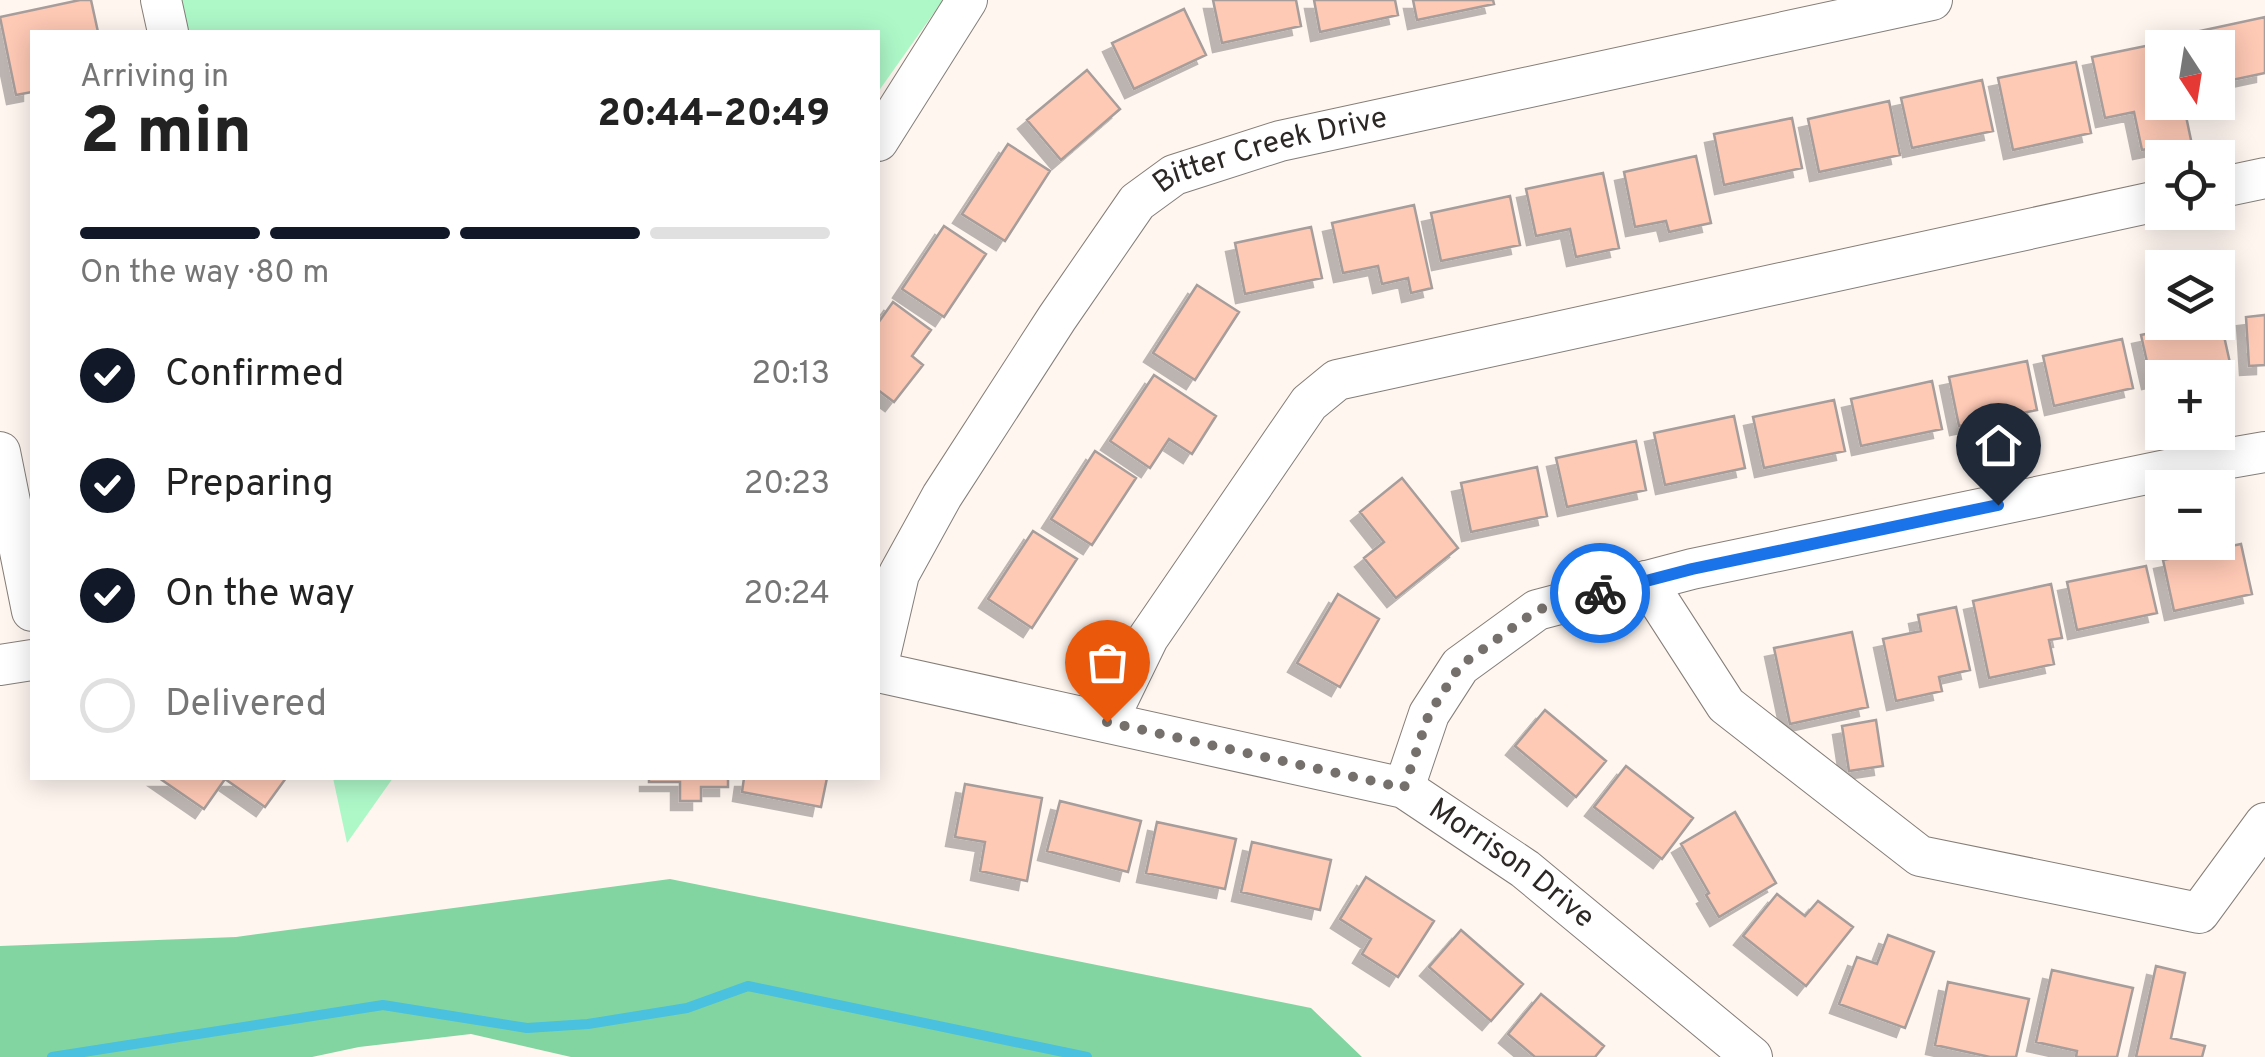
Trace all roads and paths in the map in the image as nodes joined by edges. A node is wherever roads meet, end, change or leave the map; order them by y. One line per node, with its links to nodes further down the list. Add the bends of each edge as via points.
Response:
1 (161, 0): 4 (street)
2 (967, 0): 5 (street)
3 (1932, 0): 13 (street, Bitter Creek Drive, via 1280,141 1174,175 1137,202 942,496 899,574)
4 (168, 30)
5 (880, 138)
6 (2265, 178): 7 (street)
7 (2235, 184)
8 (2145, 204): 17 (street, via 1337,380 1309,403 1148,638)
9 (0, 452): 12 (street)
10 (2265, 452): 11 (street)
11 (1646, 581): 18 (street, via 1537,610 1460,666 1429,714); 19 (street, via 1726,706 1920,856 2198,914)
12 (30, 600)
13 (880, 655)
14 (30, 660): 15 (street)
15 (0, 665)
16 (880, 672): 17 (street, Morrison Drive)
17 (1107, 722): 18 (street, Morrison Drive)
18 (1404, 788): 20 (street, Morrison Drive, via 1525,869)
19 (2265, 823)
20 (1752, 1057)

